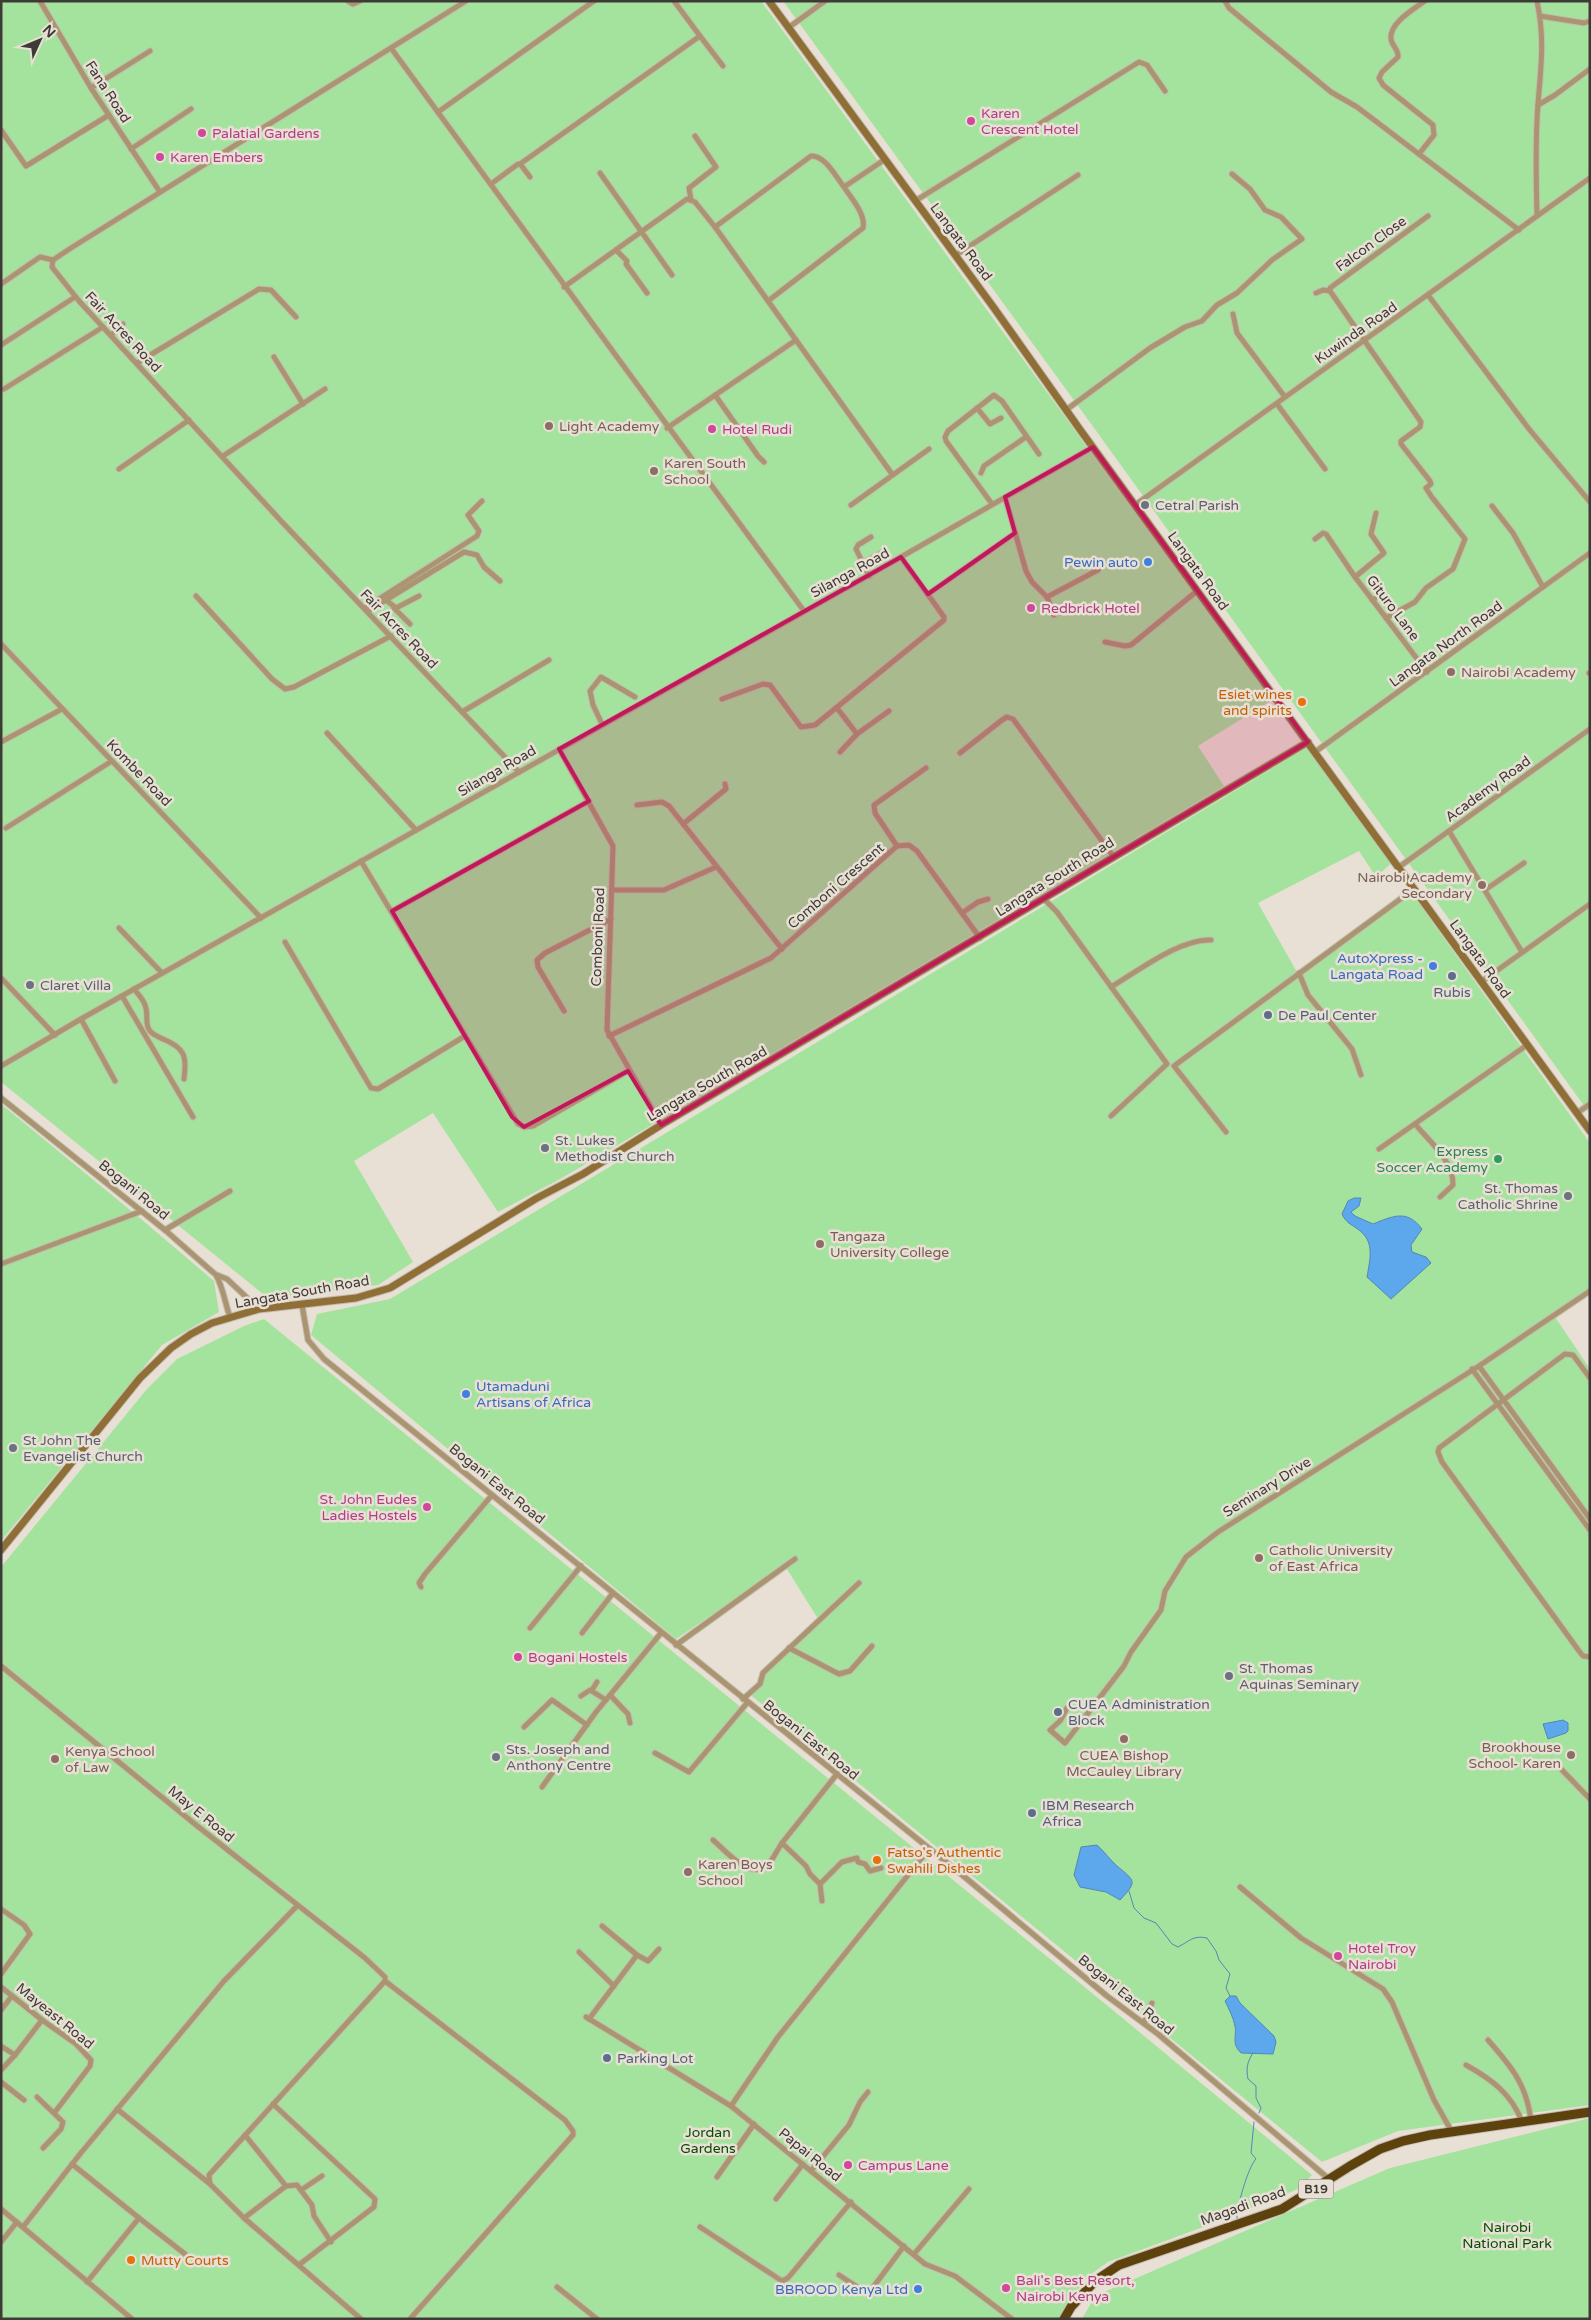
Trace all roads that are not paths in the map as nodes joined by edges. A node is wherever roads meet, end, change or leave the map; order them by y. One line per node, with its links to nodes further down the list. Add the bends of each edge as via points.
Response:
1 (40, 1): 20 (street, Fana Road)
2 (348, 1): 3 (street, via 353,4)
3 (360, 1)
4 (466, 1): 16 (street)
5 (594, 1): 24 (street)
6 (674, 1): 15 (street)
7 (769, 1): 14 (street, Langata Road)
8 (825, 1): 14 (street)
9 (1225, 1): 29 (street, via 1229,8 1330,92 1356,107)
10 (1425, 1): 29 (street, via 1394,28 1391,35 1398,57 1379,78 1382,85 1433,125 1434,135)
11 (1537, 1): 12 (street)
12 (1540, 16): 13 (street, via 1584,23); 22 (street, via 1544,44)
13 (1590, 21)
14 (788, 28): 30 (street, Langata Road)
15 (700, 36): 18 (street); 31 (street)
16 (391, 48): 24 (street); 39 (street)
17 (150, 51): 20 (street)
18 (723, 66)
19 (1590, 69): 22 (street)
20 (91, 88): 25 (street, Fana Road)
21 (1165, 91): 41 (street, via 1147,66 1139,62)
22 (1538, 104): 42 (street)
23 (191, 109): 28 (street)
24 (438, 112): 37 (street)
25 (109, 115): 26 (street, via 26,166); 28 (street, Fana Road)
26 (1, 130)
27 (695, 136): 40 (street, via 716,167 690,188)
28 (131, 149): 39 (street, Fana Road)
29 (1419, 154): 45 (street)
30 (884, 160): 38 (street); 41 (street, Langata Road)
31 (520, 164): 35 (street); 37 (street)
32 (600, 173): 46 (street)
33 (1232, 174): 76 (street, via 1250,189 1265,210 1281,217 1302,238 1272,260 1237,293 1217,305 1202,321 1185,327 1150,348)
34 (1078, 175): 48 (street)
35 (530, 178)
36 (1590, 178): 42 (street, Kuwinda Road)
37 (491, 184): 52 (street)
38 (844, 187): 44 (street, via 822,159 811,156); 58 (street, via 860,213 863,228)
39 (160, 192): 49 (street)
40 (691, 200): 44 (street); 46 (street, via 684,200)
41 (915, 201): 48 (street, Langata Road)
42 (1537, 215): 45 (street, Kuwinda Road)
43 (1428, 216): 53 (street, Falcon Close)
44 (715, 227): 58 (street)
45 (1519, 230): 56 (street, Kuwinda Road)
46 (642, 231): 47 (street); 50 (street)
47 (616, 250): 52 (street); 54 (street)
48 (956, 255): 76 (street, Langata Road)
49 (53, 260): 51 (street, via 40,257); 57 (street, Fair Acres Road, via 54,271)
50 (672, 275)
51 (1, 284)
52 (564, 287): 79 (street)
53 (1330, 291): 55 (street); 65 (street, Falcon Close)
54 (647, 292)
55 (1316, 293)
56 (1428, 295): 65 (street, Kuwinda Road); 92 (street, via 1523,421)
57 (75, 297): 62 (street, Fair Acres Road); 66 (street)
58 (768, 302): 64 (street)
59 (1233, 314): 72 (street, via 1237,333)
60 (296, 317): 68 (street, via 271,290 259,289)
61 (123, 324): 63 (street)
62 (103, 327): 63 (street, Fair Acres Road); 70 (street)
63 (110, 335): 68 (street, Fair Acres Road)
64 (796, 340): 71 (street); 89 (street)
65 (1364, 341): 72 (street, Kuwinda Road); 122 (street, Falcon Close, via 1421,422 1420,427 1400,444 1430,481 1426,488 1465,539 1453,569 1426,588 1415,602)
66 (1, 345)
67 (274, 357): 73 (street)
68 (136, 363): 78 (street, Fair Acres Road)
69 (325, 389): 73 (street)
70 (4, 390)
71 (715, 395): 79 (street); 85 (street)
72 (1286, 397): 74 (street, Kuwinda Road)
73 (303, 404): 84 (street)
74 (1277, 404): 87 (street); 95 (street, Kuwinda Road)
75 (977, 408): 77 (street, via 990,424); 80 (street, via 991,396 998,397); 93 (street, via 948,431 945,438)
76 (1066, 410): 81 (street, Langata Road)
77 (1001, 418)
78 (190, 420): 84 (street, Fair Acres Road); 86 (street)
79 (668, 428): 119 (street)
80 (1026, 437): 83 (street); 88 (street, via 984,466)
81 (1093, 447): 90 (street, Silanga Road); 95 (street, Langata Road)
82 (929, 450): 89 (street)
83 (1039, 454)
84 (222, 456): 118 (street, Fair Acres Road)
85 (764, 462)
86 (119, 469)
87 (1325, 469)
88 (981, 473)
89 (892, 474): 94 (street)
90 (1005, 497): 93 (street, Silanga Road); 98 (street)
91 (482, 501): 118 (street, via 468,515 479,531 477,536)
92 (1590, 502)
93 (992, 504): 103 (street, Silanga Road)
94 (851, 505)
95 (1135, 505): 110 (street, Langata Road)
96 (1492, 506): 109 (street, via 1513,533)
97 (1376, 514): 107 (street, Gituro Lane, via 1371,534 1384,553)
98 (1015, 533): 111 (street); 114 (street, via 1026,572)
99 (871, 537): 104 (street, via 856,548)
100 (1315, 539): 107 (street, via 1326,534)
101 (883, 552): 104 (street)
102 (1590, 554): 109 (street, Langata North Road)
103 (901, 558): 106 (street, Silanga Road); 111 (street)
104 (863, 563): 106 (street)
105 (1098, 570): 114 (street)
106 (869, 576): 119 (street, Silanga Road)
107 (1355, 576): 116 (street, Gituro Lane)
108 (500, 581): 115 (street, via 484,567 477,555 464,552)
109 (1543, 587): 128 (street, Langata North Road)
110 (1197, 591): 125 (street, via 1131,645); 140 (street, Langata Road)
111 (928, 594): 131 (street, via 944,617 942,623)
112 (196, 596): 124 (street, via 285,689)
113 (419, 596): 117 (street)
114 (1047, 597): 121 (street)
115 (386, 600): 117 (street); 118 (street)
116 (1372, 600): 120 (street, via 1381,596); 122 (street, Gituro Lane)
117 (394, 608): 123 (street)
118 (366, 610): 124 (street, Fair Acres Road)
119 (804, 611): 135 (street, Silanga Road)
120 (1392, 613)
121 (1054, 615)
122 (1386, 618): 128 (street, Gituro Lane)
123 (410, 624)
124 (391, 636): 134 (street, Fair Acres Road)
125 (1105, 642)
126 (1, 644): 132 (street, Kombe Road)
127 (549, 660): 134 (street)
128 (1428, 672): 143 (street, Langata North Road)
129 (634, 697): 135 (street, via 601,677 590,691)
130 (722, 699): 131 (street, via 763,684 770,685 801,727 815,725)
131 (836, 708): 138 (street)
132 (62, 709): 139 (street); 145 (street, Kombe Road)
133 (889, 711): 138 (street)
134 (462, 712): 147 (street, Fair Acres Road)
135 (602, 724): 141 (street, Silanga Road)
136 (1590, 729): 154 (street, Academy Road)
137 (327, 733): 153 (street)
138 (856, 734): 142 (street)
139 (1, 742)
140 (1308, 742): 143 (street, Langata Road); 156 (street, Langata South Road)
141 (560, 749): 147 (street, Silanga Road); 149 (street, Comboni Road)
142 (840, 752)
143 (1315, 752): 160 (street, Langata Road)
144 (960, 753): 156 (street, via 1002,720 1013,719)
145 (112, 761): 152 (street); 169 (street, Kombe Road)
146 (926, 768): 155 (street, via 874,806 875,813)
147 (519, 772): 153 (street, Silanga Road)
148 (725, 784): 151 (street, via 726,789)
149 (589, 801): 162 (street, Comboni Road, via 612,844); 167 (street)
150 (636, 805): 151 (street, via 664,803)
151 (683, 824): 159 (street)
152 (6, 828)
153 (416, 830): 157 (street, Silanga Road)
154 (1449, 831): 160 (street, Academy Road); 163 (street)
155 (897, 846): 168 (street, Comboni Crescent, via 909,845 916,851); 175 (street, Comboni Crescent)
156 (1113, 856): 165 (street, Langata South Road)
157 (361, 861): 167 (street); 169 (street, Silanga Road)
158 (1524, 863): 163 (street)
159 (716, 866): 162 (street, via 664,890); 175 (street)
160 (1399, 867): 161 (street, Langata Road)
161 (1414, 889): 178 (street); 180 (street, Langata Road)
162 (612, 890): 170 (street, Comboni Road)
163 (1485, 890): 176 (street)
164 (988, 899): 168 (street)
165 (1044, 899): 172 (street, Langata South Road); 181 (street)
166 (1590, 904): 176 (street)
167 (392, 911): 187 (street)
168 (962, 913): 172 (street, Comboni Crescent)
169 (261, 918): 177 (street, Silanga Road)
170 (611, 919): 184 (street, via 537,960); 188 (street, Comboni Road, via 606,1022)
171 (119, 928): 177 (street)
172 (980, 938): 201 (street, Langata South Road)
173 (1211, 940): 181 (street, via 1194,941)
174 (285, 942): 187 (street, via 371,1088 378,1089)
175 (782, 949): 188 (street, Comboni Crescent, via 771,958)
176 (1522, 952): 180 (street)
177 (162, 973): 182 (street, Silanga Road)
178 (1299, 974): 192 (street, via 1308,995 1352,1049); 203 (street, via 1174,1066)
179 (1, 978): 186 (street)
180 (1481, 982): 189 (street, Langata Road)
181 (1111, 987): 199 (street, via 1167,1064)
182 (134, 989): 183 (street, Silanga Road); 193 (street, via 145,1004 146,1025 150,1031 182,1051 186,1062)
183 (122, 996): 185 (street, Silanga Road); 198 (street)
184 (564, 1011)
185 (81, 1019): 186 (street, Silanga Road); 194 (street)
186 (55, 1035): 190 (street, Silanga Road)
187 (465, 1036): 191 (street, via 512,1117 524,1127 533,1126)
188 (609, 1036): 191 (street, Comboni Road)
189 (1527, 1045): 197 (street, Langata Road); 200 (street)
190 (1, 1066)
191 (628, 1071): 201 (street, Comboni Road)
192 (1361, 1075)
193 (184, 1078)
194 (115, 1081)
195 (1, 1098): 207 (street, Bogani Road)
196 (1590, 1104): 197 (street)
197 (1577, 1113): 202 (street, Langata Road)
198 (193, 1116)
199 (1111, 1116)
200 (1415, 1124): 204 (street); 206 (street, via 1448,1163 1454,1177 1453,1185)
201 (661, 1125): 212 (street, Langata South Road, via 390,1288 356,1298)
202 (1590, 1131)
203 (1226, 1132)
204 (1379, 1149)
205 (230, 1191): 208 (street)
206 (1440, 1197)
207 (142, 1211): 208 (street, Bogani Road); 209 (street)
208 (165, 1230): 210 (street, Bogani Road)
209 (1, 1264)
210 (216, 1275): 213 (street, Bogani Road, via 227,1278); 214 (street, via 222,1284 222,1295)
211 (1590, 1291): 215 (street, Seminary Drive)
212 (302, 1305): 213 (street, Langata South Road); 220 (street, Bogani East Road, via 306,1335 317,1352)
213 (259, 1310): 214 (street, Langata South Road)
214 (230, 1317): 223 (street, Langata South Road, via 191,1334 151,1367)
215 (1479, 1366): 216 (street, Seminary Drive); 218 (street)
216 (1472, 1370): 219 (street); 242 (street, Seminary Drive, via 1218,1532 1186,1557 1165,1591 1161,1610 1118,1674 1065,1743 1050,1730)
217 (1590, 1378): 218 (street, via 1573,1355 1567,1353)
218 (1504, 1400): 219 (street); 221 (street)
219 (1499, 1404): 222 (street); 235 (street, via 1440,1448 1438,1456 1579,1651 1583,1656)
220 (492, 1495): 225 (street, Bogani East Road); 227 (street, via 425,1574 419,1583)
221 (1590, 1519)
222 (1590, 1530)
223 (1, 1550)
224 (795, 1559): 232 (street)
225 (581, 1566): 228 (street, Bogani East Road); 229 (street)
226 (859, 1583): 234 (street)
227 (421, 1588)
228 (613, 1593): 230 (street); 231 (street, Bogani East Road)
229 (530, 1628)
230 (582, 1633)
231 (661, 1633): 232 (street, Bogani East Road); 240 (street)
232 (676, 1645): 241 (street, Bogani East Road)
233 (872, 1646): 234 (street, via 850,1671 839,1674)
234 (789, 1648): 241 (street, via 763,1673 759,1684)
235 (1590, 1656)
236 (1, 1666): 258 (street, May E Road)
237 (597, 1682): 238 (street)
238 (592, 1690): 239 (street); 240 (street)
239 (581, 1696)
240 (608, 1698): 243 (street, via 628,1714); 244 (street)
241 (745, 1701): 246 (street, via 690,1771 686,1772); 248 (street, Bogani East Road)
242 (1067, 1708)
243 (630, 1723)
244 (587, 1725): 245 (street, via 552,1700); 249 (street)
245 (524, 1727)
246 (655, 1753)
247 (1562, 1770): 250 (street)
248 (837, 1774): 252 (street); 253 (street, Bogani East Road)
249 (542, 1787)
250 (1590, 1799)
251 (713, 1840): 252 (street, via 740,1863 759,1869 767,1865)
252 (782, 1843): 255 (street)
253 (929, 1849): 272 (street, Bogani East Road); 283 (street, via 778,2037)
254 (881, 1868): 255 (street, via 870,1871 857,1858 850,1859 842,1862)
255 (820, 1884): 257 (street)
256 (1240, 1887): 289 (street, via 1301,1938 1383,1989)
257 (822, 1901)
258 (297, 1906): 265 (street, May E Road, via 382,1972); 284 (street, via 224,1981)
259 (1, 1909): 264 (street, via 24,1924 30,1934)
260 (602, 1926): 263 (street)
261 (659, 1949): 263 (street, via 649,1960)
262 (579, 1952): 266 (street)
263 (637, 1955): 266 (street)
264 (1, 1974)
265 (385, 1981): 282 (street); 322 (street, May E Road, via 565,2120 573,2131 573,2135)
266 (614, 1986): 283 (street, Papai Road, via 587,2018)
267 (1, 1987): 268 (street, Mayeast Road)
268 (12, 1996): 270 (street); 271 (street, Mayeast Road)
269 (1152, 2002): 272 (street)
270 (1, 2010)
271 (42, 2020): 275 (street); 285 (street, Mayeast Road, via 76,2044 90,2060 90,2066)
272 (1144, 2023): 297 (street, Bogani East Road)
273 (1488, 2040): 287 (street, via 1521,2082 1526,2094)
274 (1, 2046): 275 (street)
275 (15, 2055): 277 (street)
276 (1466, 2065): 287 (street, via 1486,2076 1509,2097)
277 (1, 2070)
278 (1, 2082): 281 (street)
279 (868, 2092): 294 (street, via 849,2125)
280 (37, 2097): 285 (street)
281 (24, 2100)
282 (273, 2104): 290 (street); 311 (street, via 375,2199 374,2207)
283 (731, 2106): 288 (street, Papai Road)
284 (117, 2109): 292 (street); 298 (street)
285 (55, 2112): 291 (street, via 63,2126)
286 (1590, 2112): 287 (highway, Magadi Road / B19)
287 (1526, 2121): 289 (highway, Magadi Road / B19)
288 (754, 2124): 293 (street, Papai Road); 296 (street)
289 (1452, 2132): 297 (highway, Magadi Road / B19, via 1392,2145 1364,2157)
290 (245, 2135): 298 (street, via 209,2175); 299 (street)
291 (43, 2148)
292 (72, 2164): 305 (street); 308 (street)
293 (803, 2164): 294 (street, Papai Road); 302 (street)
294 (811, 2171): 303 (street, Papai Road)
295 (322, 2176): 301 (street)
296 (717, 2177)
297 (1329, 2180): 325 (highway, Magadi Road / B19, via 1282,2209 1119,2265 1095,2281)
298 (210, 2184): 306 (street)
299 (286, 2186): 301 (street, via 297,2185); 306 (street)
300 (969, 2189): 314 (street)
301 (301, 2190): 311 (street, via 312,2204 314,2216)
302 (776, 2199)
303 (851, 2202): 309 (street, via 784,2280 779,2280); 312 (street, Papai Road)
304 (1, 2209): 307 (street)
305 (139, 2218): 313 (street); 317 (street)
306 (244, 2218): 315 (street)
307 (17, 2222): 308 (street); 310 (street)
308 (23, 2227): 317 (street)
309 (700, 2227)
310 (1, 2242)
311 (331, 2242): 315 (street)
312 (904, 2246): 314 (street, Papai Road); 316 (street, via 868,2294)
313 (185, 2254)
314 (914, 2254): 324 (street, Papai Road, via 930,2266 960,2279)
315 (300, 2264): 321 (street)
316 (839, 2275)
317 (87, 2282): 319 (street)
318 (557, 2287): 323 (street)
319 (124, 2316): 320 (street)
320 (132, 2319)
321 (361, 2319)
322 (410, 2319)
323 (597, 2319)
324 (1012, 2319)
325 (1064, 2319)

